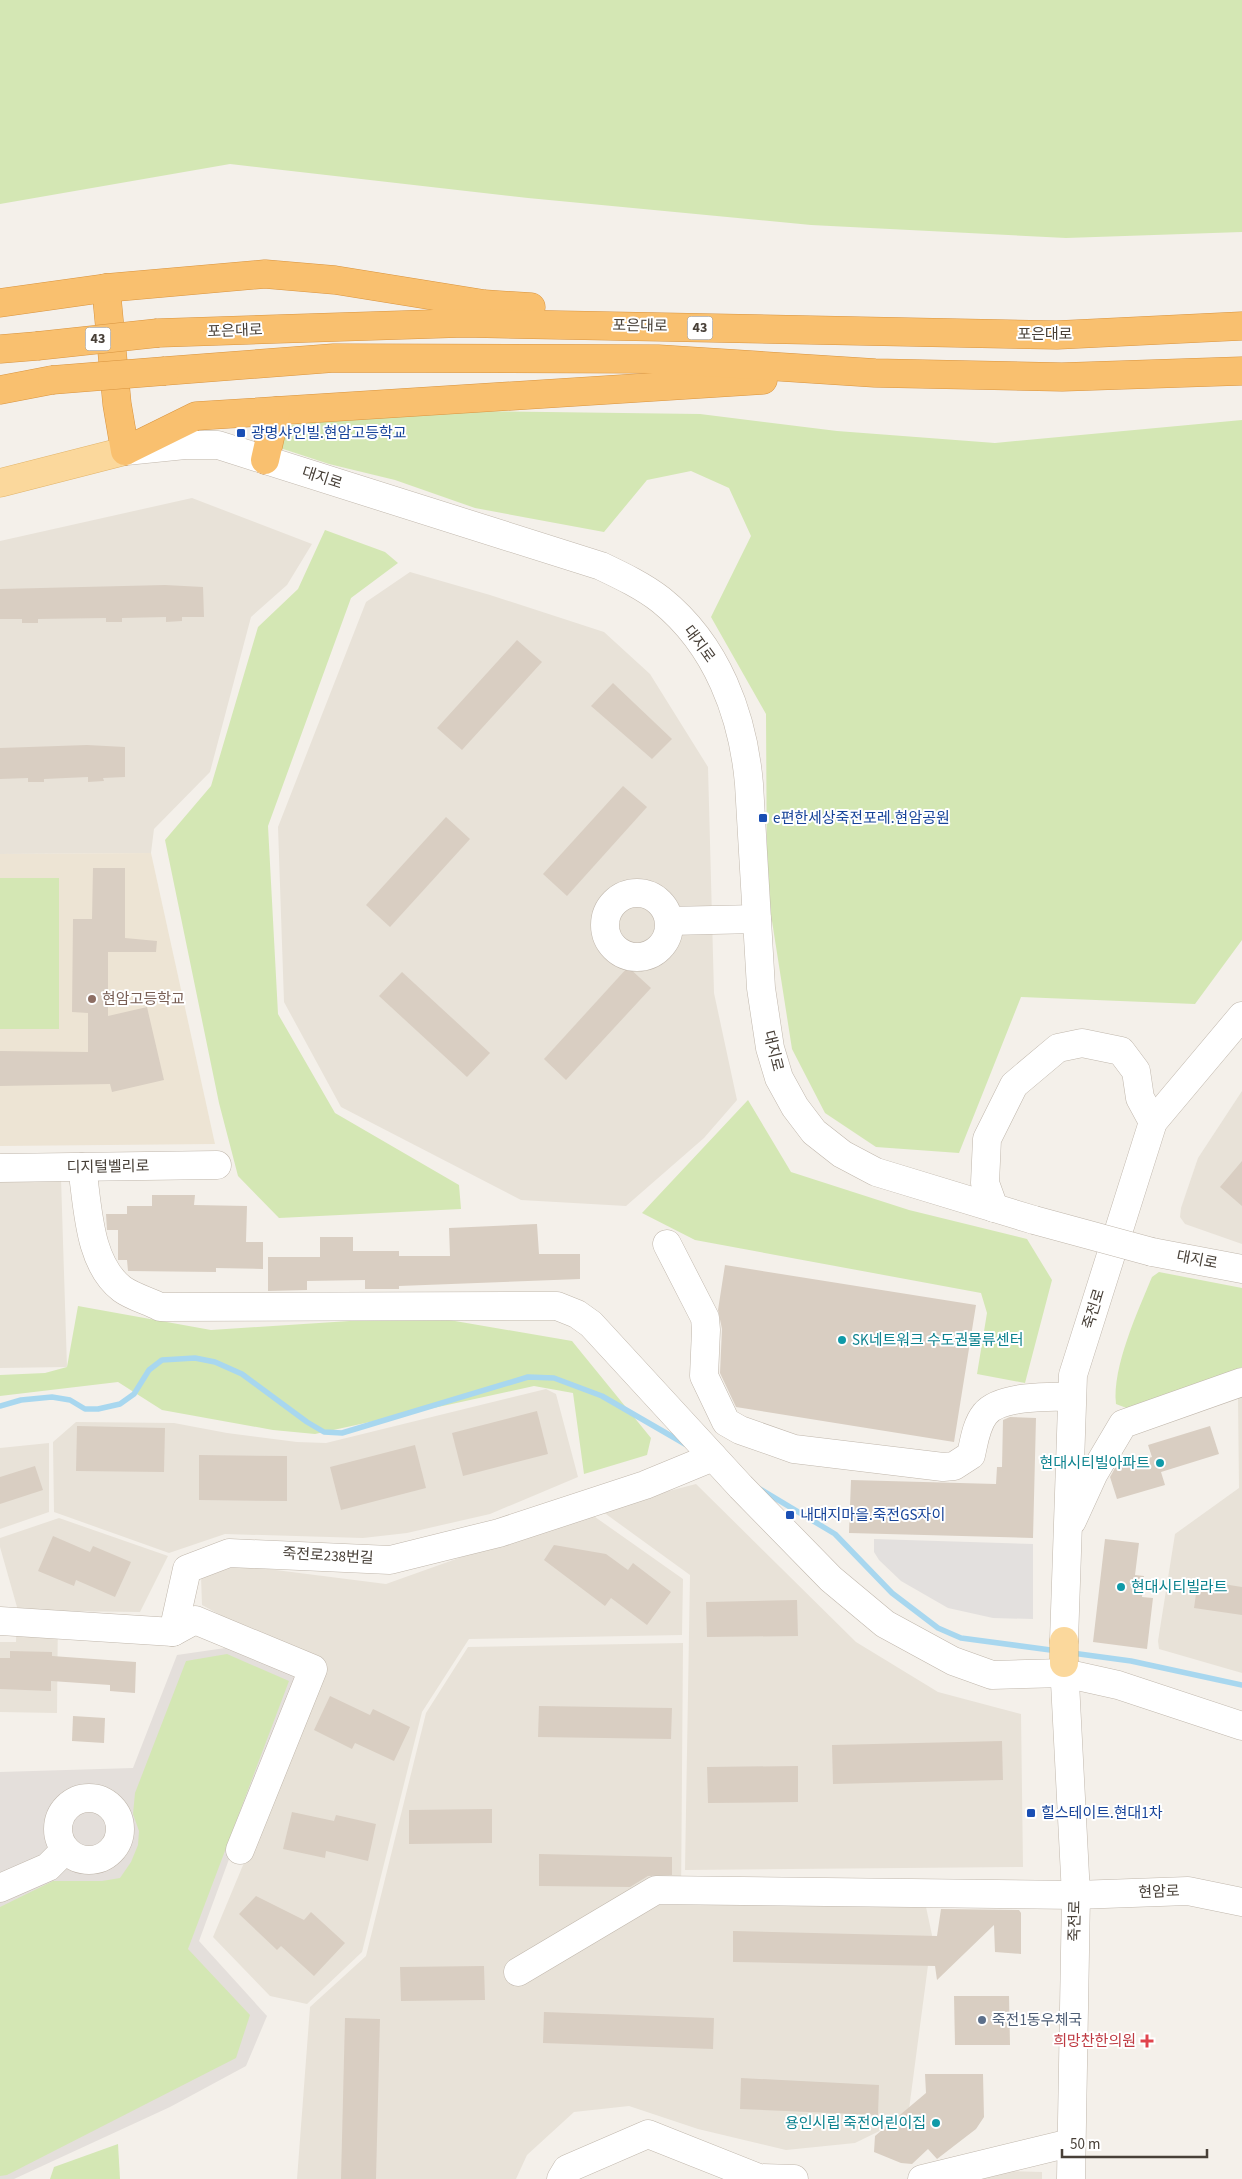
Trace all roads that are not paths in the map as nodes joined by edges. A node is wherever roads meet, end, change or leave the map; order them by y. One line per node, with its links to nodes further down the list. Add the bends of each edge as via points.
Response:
1 (106, 288): 2 (highway); 4 (highway, via 265,274 335,280 484,304); 10 (highway)
2 (0, 303)
3 (1242, 326): 4 (highway, 포은대로 / 43, via 1057,335)
4 (819, 330): 5 (highway, 포은대로 / 43, bridge, via 464,323 158,333)
5 (0, 349)
6 (1242, 371): 7 (highway, 43, via 1062,377)
7 (875, 373): 8 (highway, 43, bridge, via 658,359 354,358 52,380); 9 (highway)
8 (0, 390)
9 (276, 411): 10 (highway, via 196,416); 11 (highway)
10 (125, 452): 11 (street, 대지로, via 218,445); 12 (main road, 대지로)
11 (264, 460): 13 (street, 대지로, via 601,566 661,600 687,625 708,653 738,715 747,751)
12 (0, 483)
13 (757, 918): 14 (street); 20 (street, 대지로, via 760,988 770,1048 779,1078 814,1132 842,1154 876,1172)
14 (669, 921): 14 (street, via 666,911 651,896 641,893 620,897 612,904 604,922 608,941 641,965 659,949 669,932)
15 (1242, 1016): 16 (street, 죽전로)
16 (1153, 1122): 20 (street, via 1140,1098 1136,1071 1121,1051 1082,1043 1058,1048 1014,1085 987,1139 986,1183); 24 (street, 죽전로, via 1073,1375)
17 (216, 1165): 18 (street, 디지털벨리로)
18 (82, 1167): 19 (street, 디지털벨리로); 25 (street, via 92,1232 103,1268 122,1289 160,1307 557,1306 592,1324)
19 (0, 1168)
20 (994, 1208): 22 (street, 대지로, bridge, via 1152,1252)
21 (667, 1244): 24 (street, via 705,1318 704,1376 726,1422 740,1430 794,1449 954,1466 971,1455 979,1425 993,1407 1004,1402)
22 (1242, 1269)
23 (1242, 1382): 26 (street, via 1123,1424 1094,1473)
24 (1071, 1397): 26 (street, 죽전로)
25 (707, 1459): 28 (street, 죽전로238번길, via 645,1485 499,1533 390,1560 229,1553 187,1569); 29 (street, via 741,1487 831,1579 885,1624 953,1660 992,1675)
26 (1067, 1531): 29 (street, 죽전로)
27 (0, 1621): 28 (street)
28 (173, 1632): 32 (street, via 195,1620 312,1670)
29 (1064, 1659): 30 (street, via 1118,1685); 34 (street, 죽전로)
30 (1242, 1726)
31 (65, 1850): 33 (street, via 48,1867)
32 (240, 1850)
33 (0, 1888)
34 (1076, 1895): 35 (street, 현암로, via 1188,1891); 36 (street, 현암로, via 656,1890); 37 (street, 죽전로)
35 (1242, 1902)
36 (518, 1972)
37 (1070, 2143): 40 (street); 41 (street, 죽전로)
38 (561, 2179): 39 (street, via 567,2169 648,2134 759,2178)
39 (794, 2179)
40 (922, 2179)
41 (1071, 2179)

